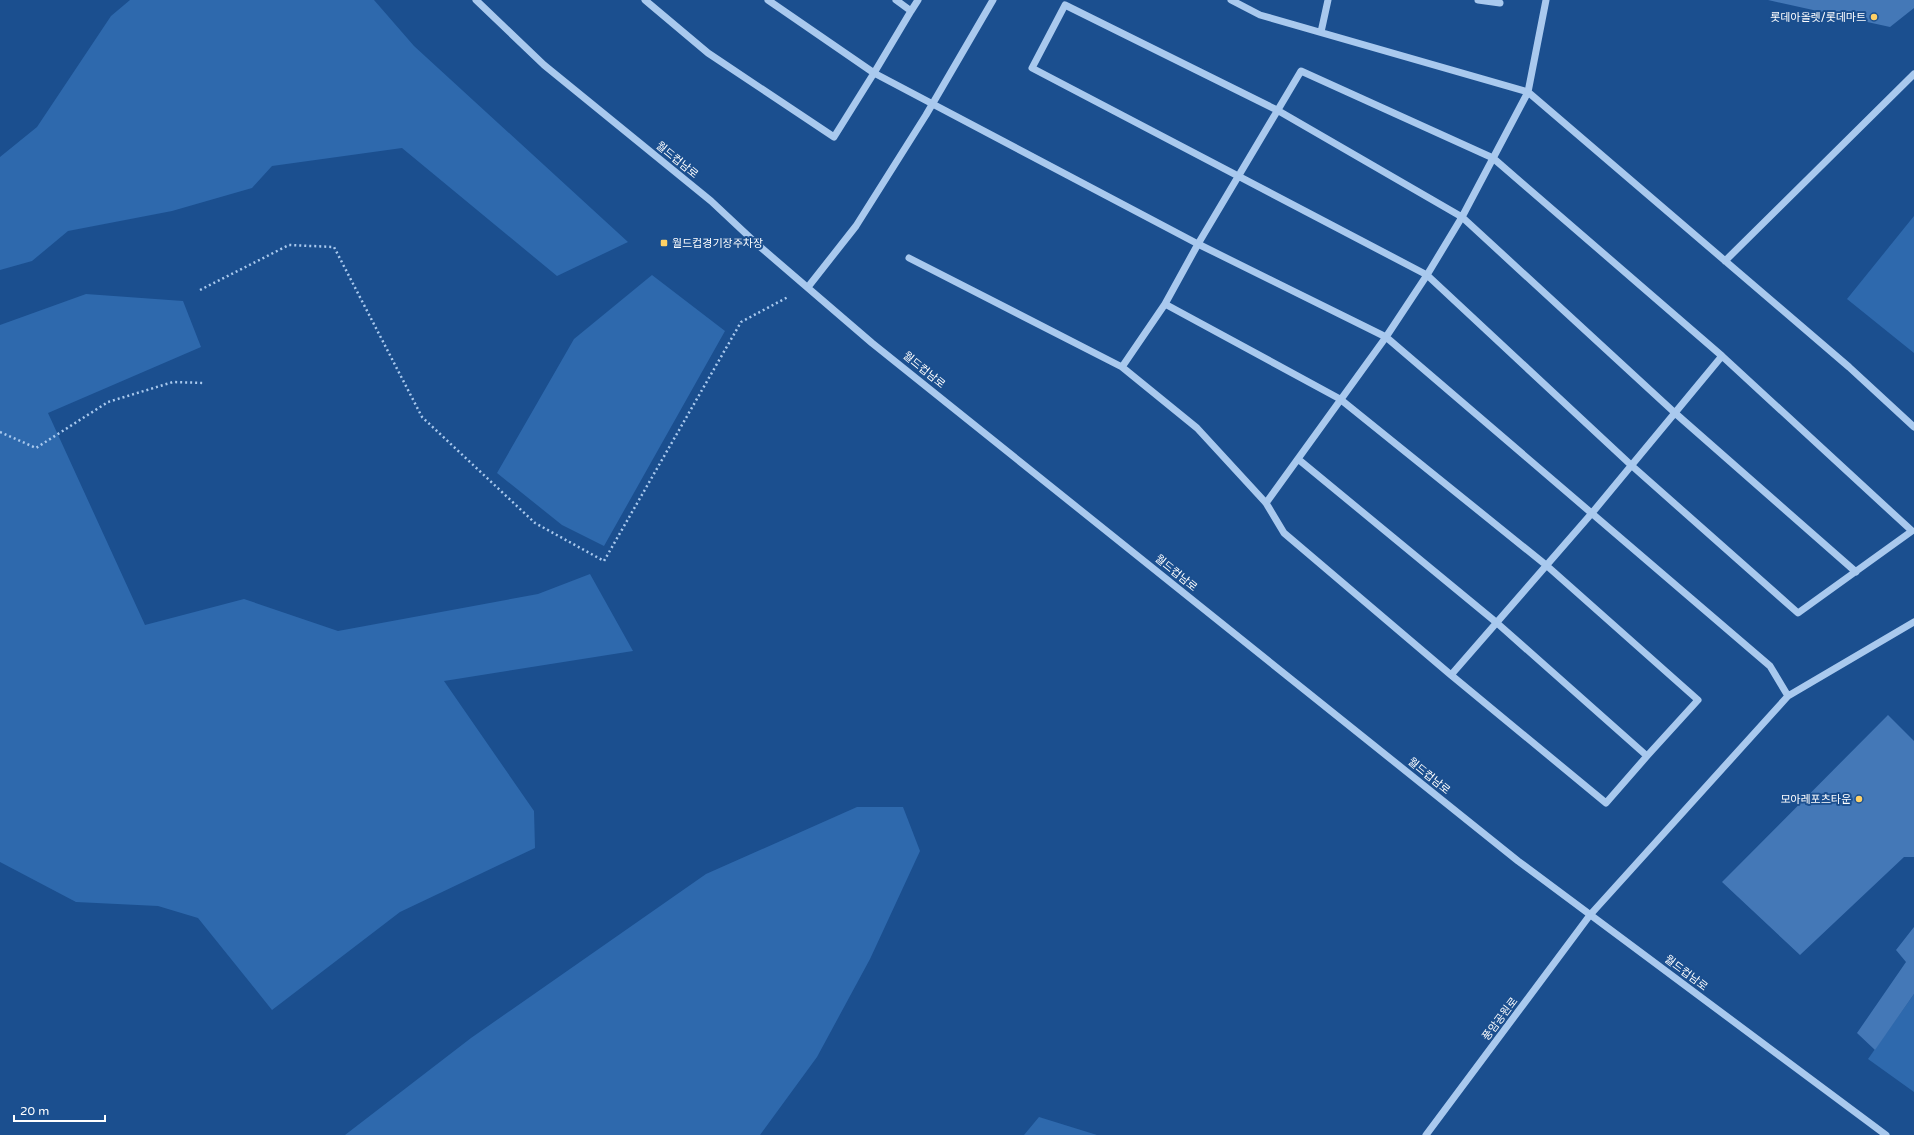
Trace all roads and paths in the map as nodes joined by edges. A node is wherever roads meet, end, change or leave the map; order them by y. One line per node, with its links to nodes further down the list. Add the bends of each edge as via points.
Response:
1 (476, 0): 26 (street, 월드컵남로, via 544,65 710,201)
2 (645, 0): 14 (street, via 708,53 834,137)
3 (768, 0): 14 (street)
4 (896, 0): 12 (street)
5 (918, 0): 12 (street)
6 (993, 0): 17 (street)
7 (1231, 0): 13 (street, via 1260,15)
8 (1328, 0): 13 (street)
9 (1478, 0): 11 (street)
10 (1546, 0): 16 (street)
11 (1500, 3)
12 (911, 11): 14 (street)
13 (1321, 32): 16 (street)
14 (874, 73): 17 (street)
15 (1914, 74): 24 (street)
16 (1528, 92): 19 (street); 24 (street)
17 (933, 104): 22 (street); 26 (street, via 856,226)
18 (1278, 110): 19 (street, via 1301,71); 20 (street); 20 (street, via 1065,5 1032,68); 21 (street)
19 (1493, 158): 21 (street); 30 (street)
20 (1238, 176): 22 (street); 25 (street)
21 (1462, 217): 25 (street); 34 (street)
22 (1198, 244): 28 (street); 29 (street)
23 (909, 258): 31 (street)
24 (1725, 261): 35 (street, via 1849,367)
25 (1427, 275): 29 (street); 38 (street)
26 (808, 287): 27 (path, via 741,322 604,561 535,523 422,417 334,248 289,245); 48 (street, 월드컵남로, via 872,343 1518,861)
27 (200, 290)
28 (1165, 304): 31 (street); 33 (street)
29 (1386, 337): 33 (street); 40 (street)
30 (1722, 356): 34 (street); 42 (street, via 1912,531)
31 (1122, 367): 39 (street, via 1197,428)
32 (204, 383): 36 (path, via 173,382 108,402 36,448)
33 (1340, 399): 37 (street); 41 (street)
34 (1675, 412): 38 (street); 42 (street)
35 (1914, 427)
36 (0, 432)
37 (1298, 459): 39 (street); 44 (street)
38 (1632, 465): 40 (street); 42 (street, via 1798,613)
39 (1266, 503): 45 (street, via 1284,534)
40 (1592, 513): 41 (street); 46 (street, via 1770,666)
41 (1546, 566): 44 (street); 47 (street, via 1698,700)
42 (1856, 572)
43 (1914, 622): 46 (street, 풍암공원로)
44 (1497, 623): 45 (street); 47 (street)
45 (1451, 675): 47 (street, via 1606,803)
46 (1788, 696): 48 (street, 풍암공원로)
47 (1647, 756)
48 (1590, 915): 49 (street, 풍암공원로); 50 (street, 월드컵남로)
49 (1426, 1135)
50 (1886, 1135)

